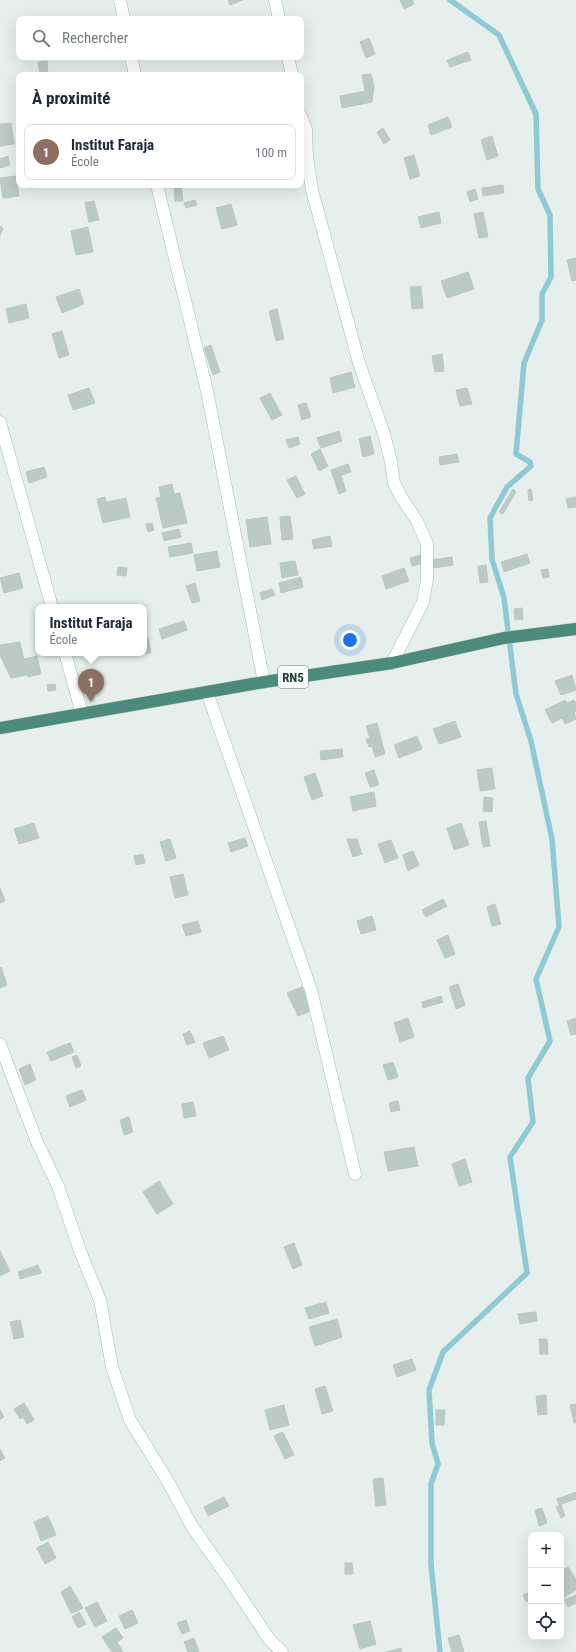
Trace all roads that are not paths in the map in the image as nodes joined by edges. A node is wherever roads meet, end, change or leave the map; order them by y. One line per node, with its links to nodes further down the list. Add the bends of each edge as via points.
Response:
1 (120, 0): 3 (street)
2 (275, 0): 4 (street)
3 (123, 16)
4 (278, 16)
5 (132, 60): 7 (street)
6 (289, 60): 8 (street)
7 (134, 72)
8 (291, 72)
9 (304, 124): 10 (street)
10 (304, 158): 16 (street, via 359,363 384,434 394,483 417,521 427,544 427,579 423,602)
11 (158, 188): 17 (street, via 207,390)
12 (0, 422): 13 (street)
13 (51, 604)
14 (576, 629): 16 (highway, RN5, via 509,637)
15 (66, 656): 19 (street)
16 (392, 663): 17 (highway, RN5)
17 (264, 682): 18 (highway, RN5)
18 (207, 692): 19 (highway, RN5); 22 (street, via 311,990)
19 (82, 714): 20 (highway, RN5)
20 (0, 728)
21 (0, 1044): 23 (street, via 37,1142 58,1186 100,1300 112,1367 130,1420 193,1528 269,1639)
22 (355, 1174)
23 (282, 1652)

